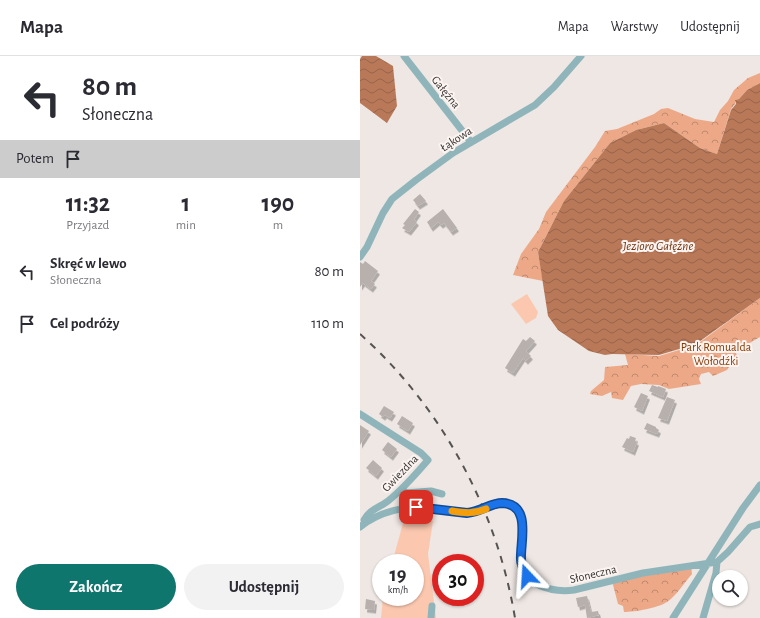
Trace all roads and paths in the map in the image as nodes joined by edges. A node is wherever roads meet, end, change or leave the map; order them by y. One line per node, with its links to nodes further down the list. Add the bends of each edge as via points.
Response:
1 (404, 56): 3 (street, Gałęźna)
2 (581, 56): 3 (street, Łąkowa, via 535,105)
3 (471, 142): 4 (street, Łąkowa, via 392,199)
4 (360, 256)
5 (360, 414): 7 (street, Gwiezdna, via 428,460)
6 (760, 485): 12 (street)
7 (402, 489): 8 (street, via 406,493 431,491); 10 (street, Gwiezdna, via 389,501 371,510)
8 (442, 494)
9 (760, 524): 11 (street, via 750,527)
10 (362, 525): 12 (street, Słoneczna, via 398,509 416,507 474,513 491,506 510,504 521,517 521,560 527,576 550,589 563,591 642,573)
11 (717, 562): 12 (street, Słoneczna); 16 (street)
12 (708, 563): 15 (street)
13 (432, 606): 14 (street)
14 (431, 618)
15 (673, 618)
16 (703, 618)

